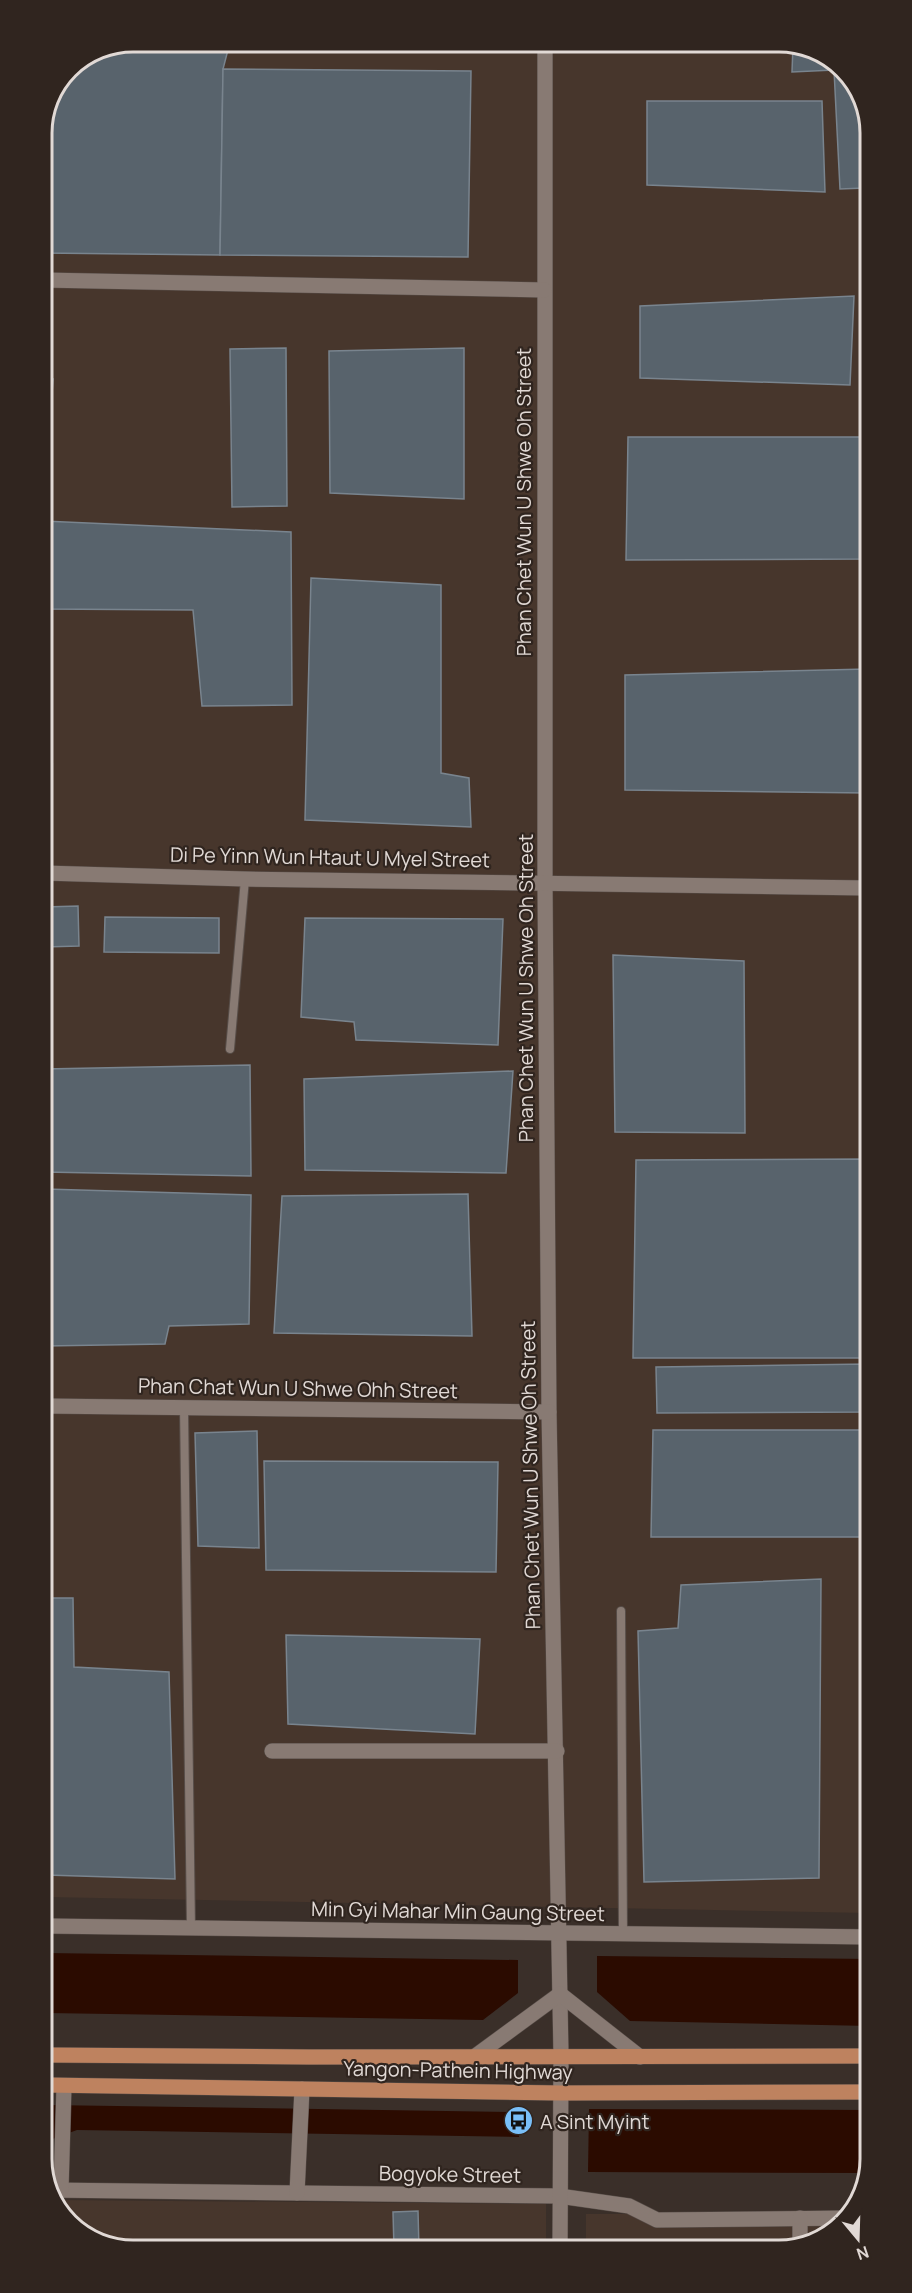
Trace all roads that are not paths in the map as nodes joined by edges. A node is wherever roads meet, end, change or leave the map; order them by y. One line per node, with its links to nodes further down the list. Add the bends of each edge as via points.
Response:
1 (545, 53): 3 (street, Phan Chet Wun U Shwe Oh Street)
2 (53, 280): 3 (street)
3 (544, 290): 6 (street, Phan Chet Wun U Shwe Oh Street)
4 (53, 873): 5 (street, Di Pe Yinn Wun Htaut U Myel Street)
5 (245, 879): 6 (street, Di Pe Yinn Wun Htaut U Myel Street); 8 (lane)
6 (545, 882): 7 (street, Di Pe Yinn Wun Htaut U Myel Street); 11 (street, Phan Chet Wun U Shwe Oh Street)
7 (860, 888)
8 (230, 1049)
9 (52, 1406): 10 (street, Phan Chat Wun U Shwe Ohh Street)
10 (184, 1408): 11 (street, Phan Chat Wun U Shwe Ohh Street); 16 (lane)
11 (549, 1412): 14 (street, Phan Chet Wun U Shwe Oh Street)
12 (621, 1611): 18 (lane)
13 (272, 1751): 14 (street)
14 (557, 1751): 17 (street, Phan Chet Wun U Shwe Oh Street)
15 (52, 1926): 16 (street, Min Gyi Mahar Min Gaung Street)
16 (191, 1929): 17 (street, Min Gyi Mahar Min Gaung Street)
17 (559, 1934): 18 (street, Min Gyi Mahar Min Gaung Street); 20 (street, Phan Chet Wun U Shwe Oh Street)
18 (623, 1934): 19 (street, Min Gyi Mahar Min Gaung Street)
19 (860, 1936)
20 (560, 1995): 22 (street, Phan Chet Wun U Shwe Oh Street); 24 (street); 25 (street)
21 (52, 2055): 24 (main road, Yangon-Pathein Highway)
22 (561, 2055): 24 (main road, Yangon-Pathein Highway); 25 (main road, Yangon-Pathein Highway); 30 (street, Phan Chet Wun U Shwe Oh Street)
23 (860, 2056): 25 (main road, Yangon-Pathein Highway)
24 (474, 2057)
25 (640, 2057)
26 (52, 2087): 27 (main road, Yangon-Pathein Highway)
27 (63, 2090): 29 (main road, Yangon-Pathein Highway); 31 (street, via 61,2166)
28 (860, 2092): 30 (main road, Yangon-Pathein Highway)
29 (302, 2093): 30 (main road, Yangon-Pathein Highway); 33 (street)
30 (561, 2093): 34 (street, Phan Chet Wun U Shwe Oh Street)
31 (56, 2184)
32 (59, 2190): 33 (street, Bogyoke Street)
33 (297, 2193): 34 (street, Bogyoke Street)
34 (560, 2196): 35 (street, Bogyoke Street, via 629,2206 657,2220); 38 (street, Phan Chet Wun U Shwe Oh Street)
35 (800, 2218): 36 (street, Bogyoke Street); 37 (street)
36 (828, 2218)
37 (800, 2237)
38 (560, 2240)

